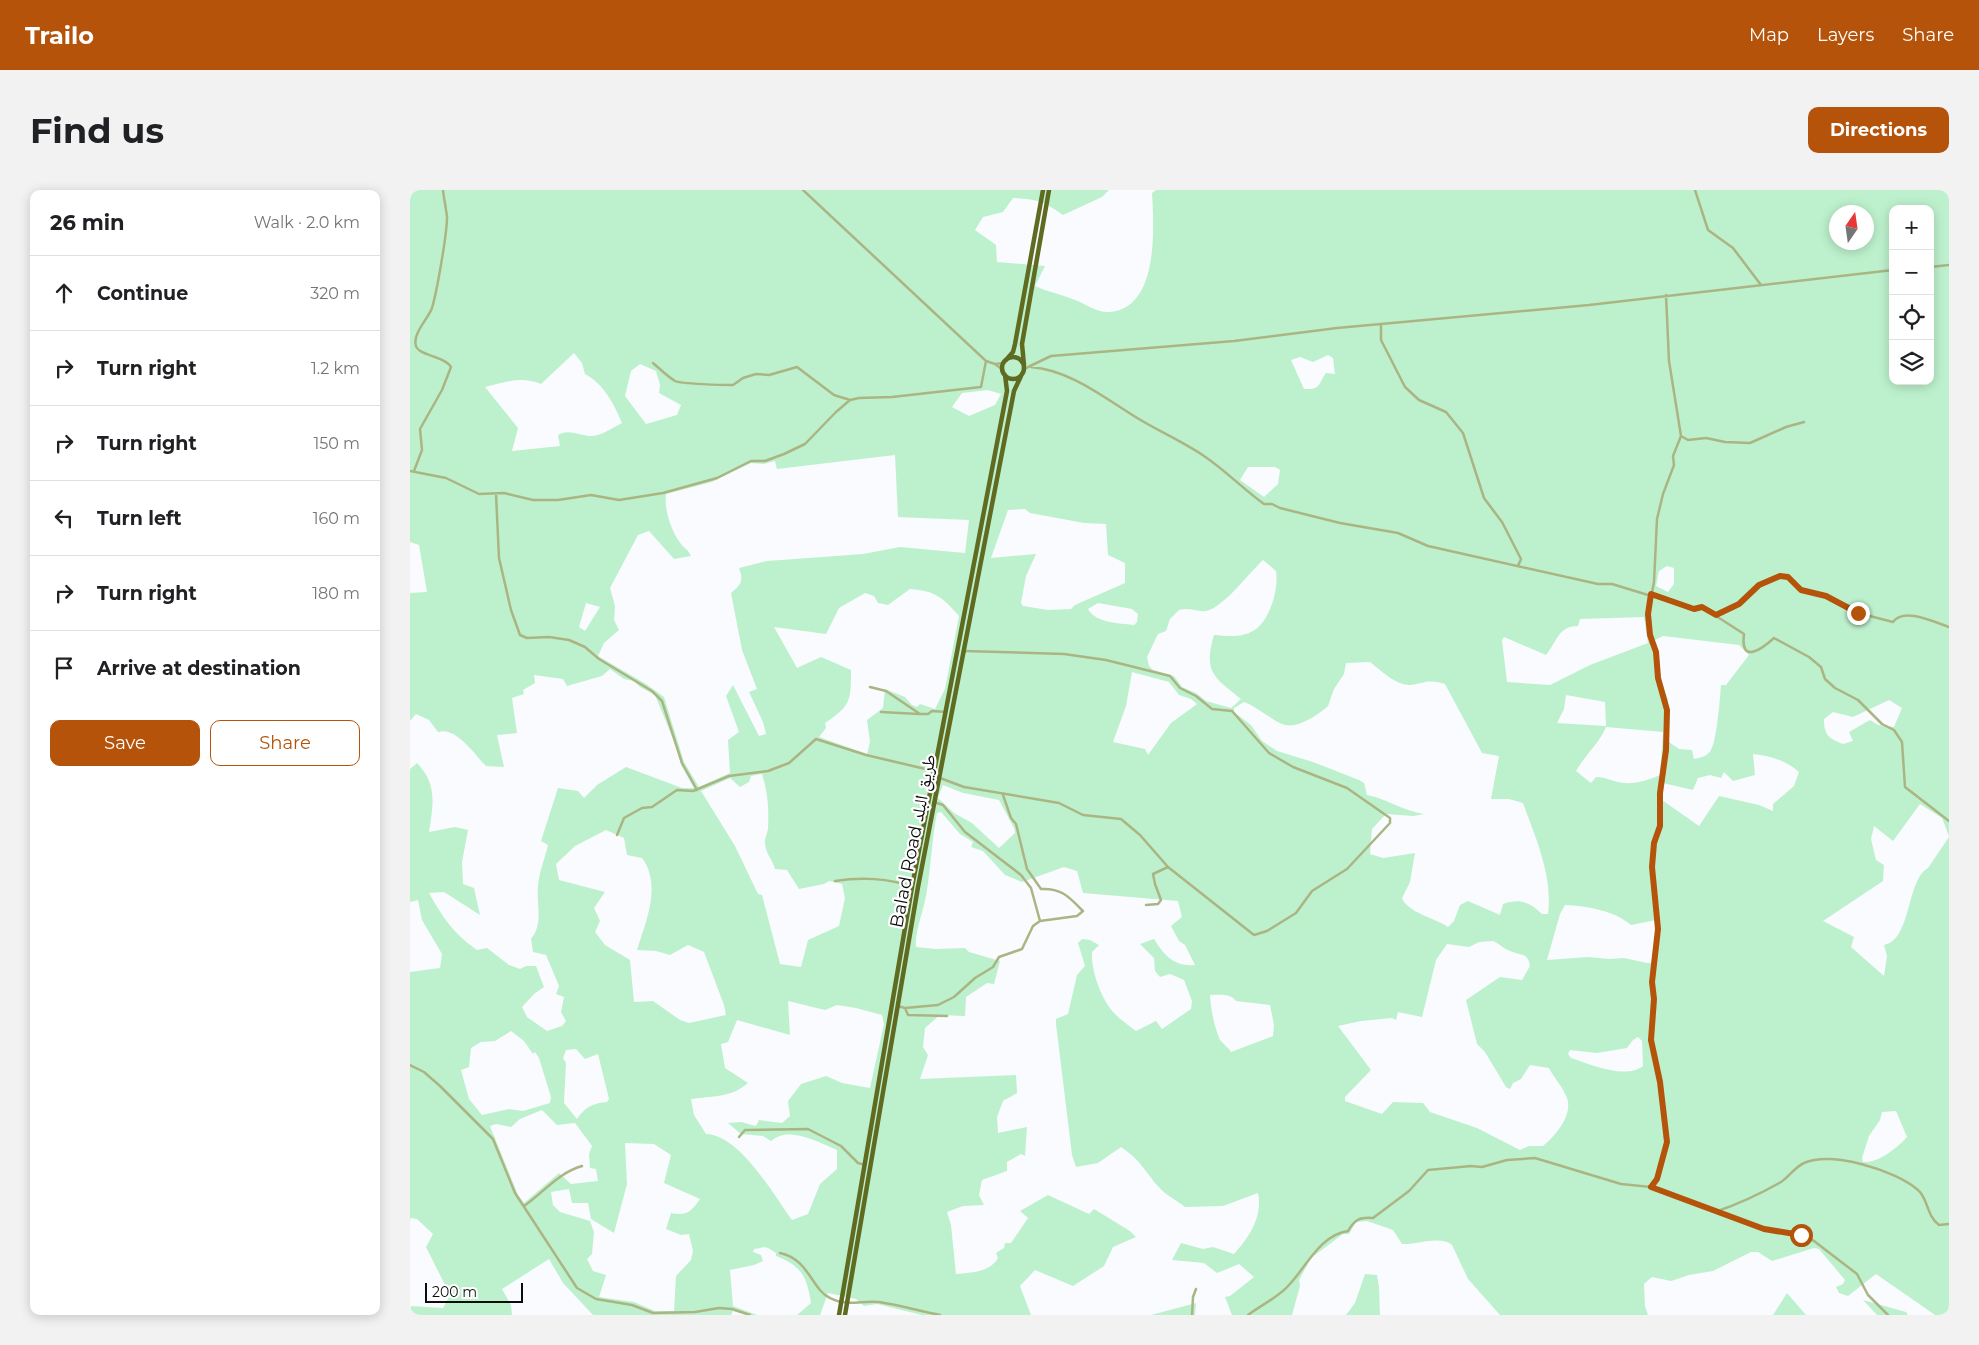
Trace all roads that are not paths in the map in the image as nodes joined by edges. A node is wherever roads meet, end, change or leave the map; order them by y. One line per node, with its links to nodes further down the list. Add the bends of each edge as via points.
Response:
1 (443, 190): 24 (street, via 447,217 438,275 431,309 415,343 419,350 446,361 451,367 420,429 422,450)
2 (803, 190): 12 (street)
3 (1043, 190): 13 (highway, via 1015,344)
4 (1049, 190): 16 (highway, via 1022,344)
5 (1695, 190): 9 (street, via 1708,230 1733,248)
6 (1949, 265): 7 (street)
7 (1934, 266)
8 (1889, 270): 9 (street)
9 (1762, 286): 10 (street)
10 (1666, 295): 11 (street); 23 (street, via 1669,361)
11 (1381, 324): 17 (street, via 1234,341 1051,356); 26 (street, via 1381,340 1406,387 1419,400 1446,412 1463,433 1484,498 1510,536 1521,559)
12 (986, 361): 15 (street); 21 (street, via 981,387)
13 (1005, 361): 15 (street); 16 (highway, via 1016,358); 18 (highway)
14 (653, 364): 21 (street, via 675,381 733,385 756,374 769,375 797,367 834,395)
15 (995, 364): 18 (street)
16 (1024, 367): 17 (street); 20 (highway)
17 (1030, 367): 26 (street, via 1054,372 1103,396 1202,454 1264,504 1398,533 1428,546)
18 (1003, 370): 19 (highway)
19 (1005, 375): 20 (highway, via 1015,379); 33 (highway, Balad Road طريق البلد, via 1007,390)
20 (1021, 376): 30 (highway, Balad Road طريق البلد, via 1014,391)
21 (850, 400): 25 (street, via 805,444 765,461 751,461 717,478 664,493 619,500 591,495 533,500)
22 (1804, 422): 23 (street, via 1750,443 1706,438 1688,440)
23 (1681, 436): 27 (street, via 1657,519)
24 (412, 471): 25 (street, via 446,478 479,494)
25 (496, 494): 37 (street, via 499,558 520,635 570,640 652,691 662,701 682,763)
26 (1518, 566): 27 (street)
27 (1651, 594): 28 (street, via 1694,609 1702,607); 54 (street, via 1648,614 1650,635 1667,710 1660,826 1654,843 1652,867 1658,929 1652,982 1651,1040 1667,1142 1657,1179)
28 (1716, 615): 29 (street, via 1739,604 1759,585 1784,576 1801,590 1826,596 1858,613 1893,622 1897,617 1906,615); 40 (street, via 1744,634 1743,644 1751,652 1760,651 1774,638 1809,657 1821,667 1825,678 1835,688 1858,700 1882,724 1894,730 1902,742 1905,787)
29 (1949, 627)
30 (964, 651): 36 (highway, Balad Road طريق البلد); 42 (street, via 1064,654 1106,660 1170,676 1180,688 1212,709 1232,711 1269,753 1347,788 1390,818 1390,823 1346,869 1312,891 1296,913 1254,935)
31 (870, 687): 34 (street, via 886,691)
32 (881, 712): 34 (street)
33 (946, 712): 34 (street); 35 (highway, Balad Road طريق البلد)
34 (920, 714)
35 (934, 772): 37 (street, via 816,740 789,763 768,771 730,776); 44 (highway, Balad Road طريق البلد)
36 (939, 778): 38 (street); 39 (highway, Balad Road طريق البلد)
37 (697, 790): 41 (street, via 677,790 652,807 632,813 624,818)
38 (1003, 795): 42 (street, via 1059,803 1083,815 1121,819); 46 (street, via 1016,824 1027,869 1041,889 1054,889 1067,895 1083,911 1077,916)
39 (934, 802): 46 (street, via 943,805 965,832 1021,875 1030,888); 47 (highway, Balad Road طريق البلد)
40 (1949, 821)
41 (617, 835)
42 (1168, 867): 45 (street, via 1153,874 1161,900 1158,904)
43 (835, 880): 44 (street, via 906,882)
44 (912, 887): 47 (highway, Balad Road طريق البلد)
45 (1146, 905)
46 (1040, 921): 48 (street, via 1033,926 1022,949 999,958 954,997 938,1005)
47 (894, 1005): 48 (street); 52 (highway, Balad Road طريق البلد); 62 (highway, Balad Road طريق البلد)
48 (904, 1008): 49 (street, via 908,1015)
49 (947, 1016)
50 (410, 1065): 55 (street, via 440,1086 493,1139)
51 (739, 1136): 52 (street, via 745,1130 808,1129 841,1146 858,1162)
52 (865, 1164): 61 (highway, Balad Road طريق البلد)
53 (582, 1166): 55 (street, via 561,1174)
54 (1651, 1187): 56 (street); 68 (street, via 1621,1184 1535,1158 1508,1160 1482,1167 1428,1170 1409,1191 1374,1218 1361,1217 1348,1231 1340,1232 1310,1256 1289,1286)
55 (524, 1206): 63 (street, via 577,1288 596,1298 653,1312 719,1308)
56 (1715, 1212): 57 (street, via 1781,1182 1802,1164 1830,1158 1850,1164 1866,1164 1908,1183 1919,1191 1933,1220 1939,1225); 69 (street, via 1764,1229 1801,1235 1814,1241 1857,1274 1868,1295)
57 (1947, 1224): 58 (street)
58 (1949, 1229)
59 (780, 1253): 61 (street, via 809,1272 820,1292)
60 (1196, 1289): 67 (street)
61 (841, 1302): 62 (street); 64 (highway, Balad Road طريق البلد)
62 (847, 1303): 65 (highway, Balad Road طريق البلد); 66 (street, via 877,1302)
63 (750, 1315)
64 (839, 1315)
65 (845, 1315)
66 (940, 1315)
67 (1192, 1315)
68 (1248, 1315)
69 (1888, 1315)

